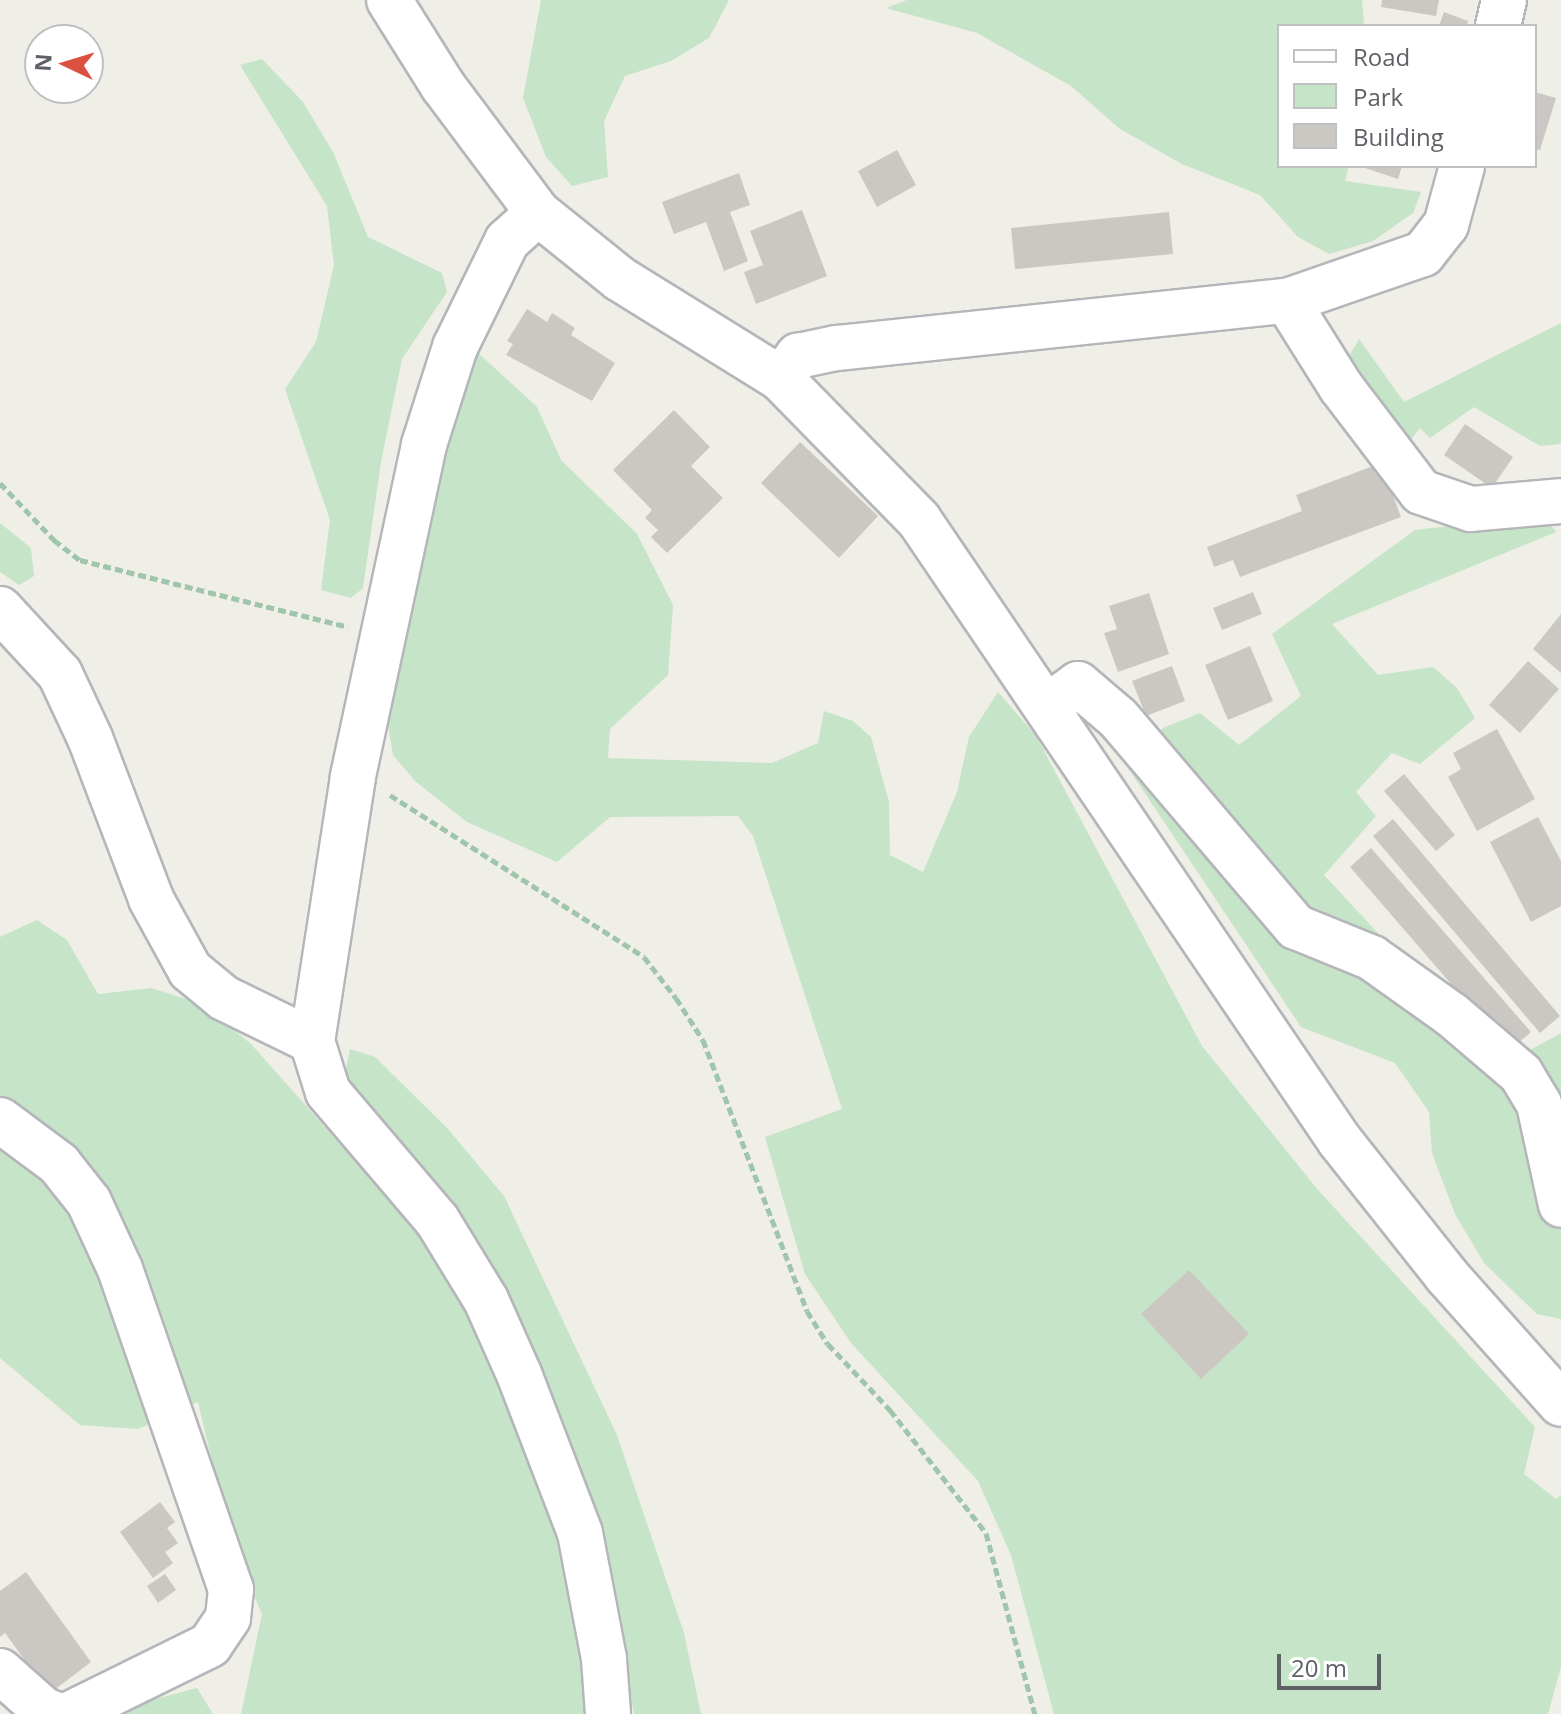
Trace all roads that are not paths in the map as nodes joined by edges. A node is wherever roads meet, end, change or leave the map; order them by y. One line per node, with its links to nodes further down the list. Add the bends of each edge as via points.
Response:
1 (389, 0): 5 (street, via 443,86)
2 (1504, 0): 3 (street)
3 (1498, 24)
4 (1461, 168): 6 (street, via 1446,225 1423,254)
5 (538, 213): 7 (street, via 620,279); 11 (street, via 507,241 455,347 424,445 353,777)
6 (1287, 301): 7 (street, via 837,348 798,356); 8 (street, via 1341,387 1421,492 1471,509)
7 (781, 379): 10 (street, via 919,520)
8 (1561, 501)
9 (0, 609): 11 (street, via 60,674 151,899 190,970 224,998)
10 (1048, 706): 13 (street, via 1078,684 1118,718 1296,927 1372,958 1452,1015 1521,1074 1539,1104); 14 (street, via 1340,1141 1447,1276)
11 (312, 1041): 18 (street, via 328,1092 437,1220 486,1300 519,1374 580,1533 604,1659)
12 (0, 1120): 17 (street, via 59,1164 89,1202 120,1269 231,1589 228,1618 210,1645)
13 (1561, 1205)
14 (1561, 1404)
15 (0, 1671): 16 (street)
16 (55, 1714)
17 (70, 1714)
18 (608, 1714)

